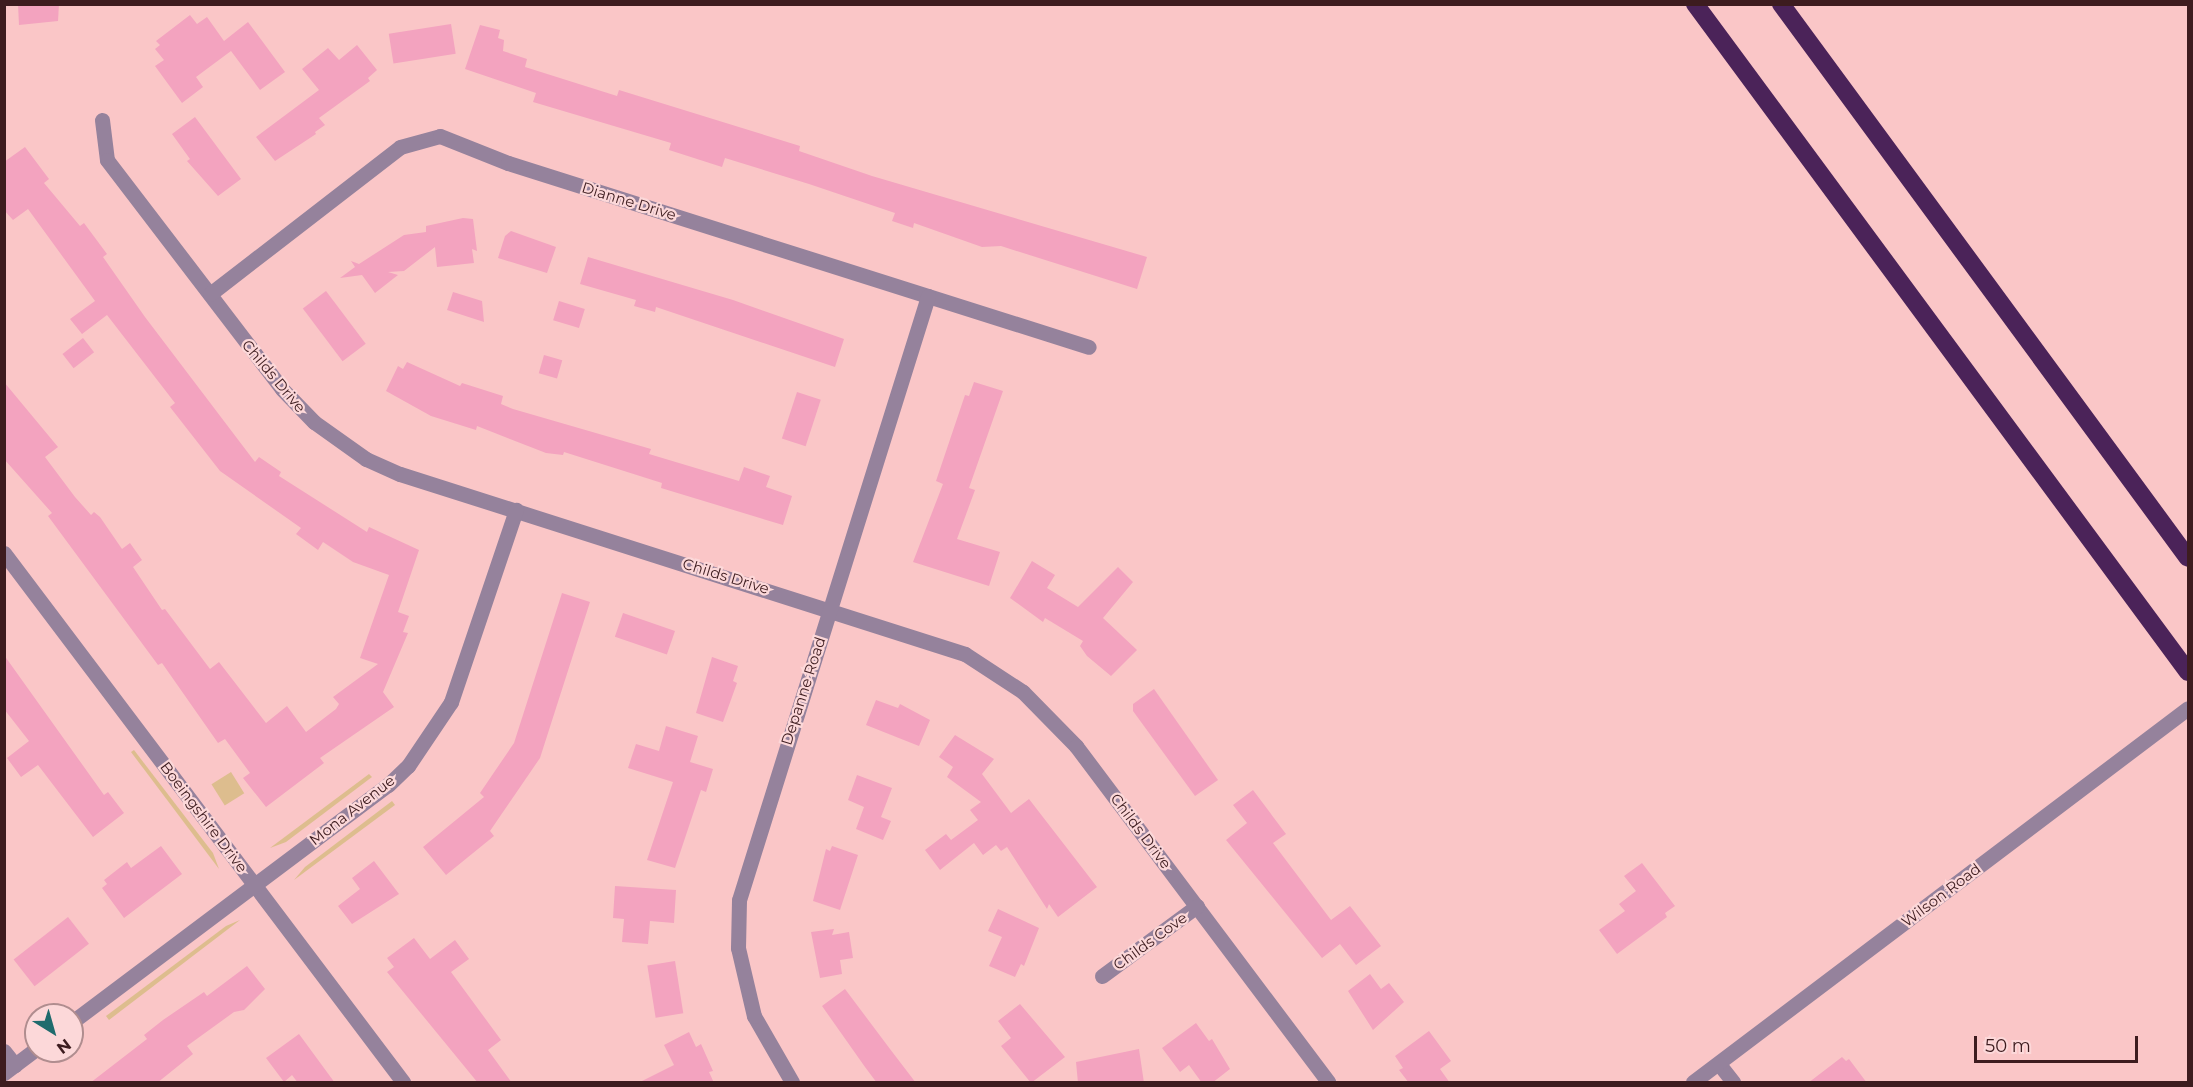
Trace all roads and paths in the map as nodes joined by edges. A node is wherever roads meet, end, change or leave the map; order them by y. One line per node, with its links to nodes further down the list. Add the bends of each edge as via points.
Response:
1 (1695, 4): 11 (highway)
2 (1781, 4): 9 (highway)
3 (102, 120): 4 (street, Childs Drive, via 108,160)
4 (210, 294): 5 (street, Dianne Drive, via 400,147 440,136 508,163); 7 (street, Childs Drive, via 291,401 342,443 379,466)
5 (927, 296): 6 (street, Dianne Drive); 10 (street, Depanne Road)
6 (1089, 346)
7 (516, 510): 10 (street, Childs Drive); 13 (street, Mona Avenue, via 472,649 439,725 388,785)
8 (4, 553): 13 (street, Boeingshire Drive)
9 (2188, 558)
10 (830, 608): 14 (street, Childs Drive, via 965,654 1023,692 1076,746); 22 (street, Depanne Road, via 739,900 738,948 752,1008)
11 (2188, 672)
12 (2188, 708): 19 (street, Wilson Road)
13 (255, 885): 16 (street, Mona Avenue); 21 (street, Boeingshire Drive)
14 (1197, 906): 15 (street, Childs Cove); 23 (street, Childs Drive)
15 (1102, 976)
16 (84, 1013)
17 (4, 1051): 20 (street)
18 (24, 1058): 20 (street)
19 (1719, 1064): 24 (street, Wilson Road); 25 (street)
20 (10, 1069)
21 (403, 1083)
22 (792, 1083)
23 (1328, 1083)
24 (1693, 1083)
25 (1733, 1083)

